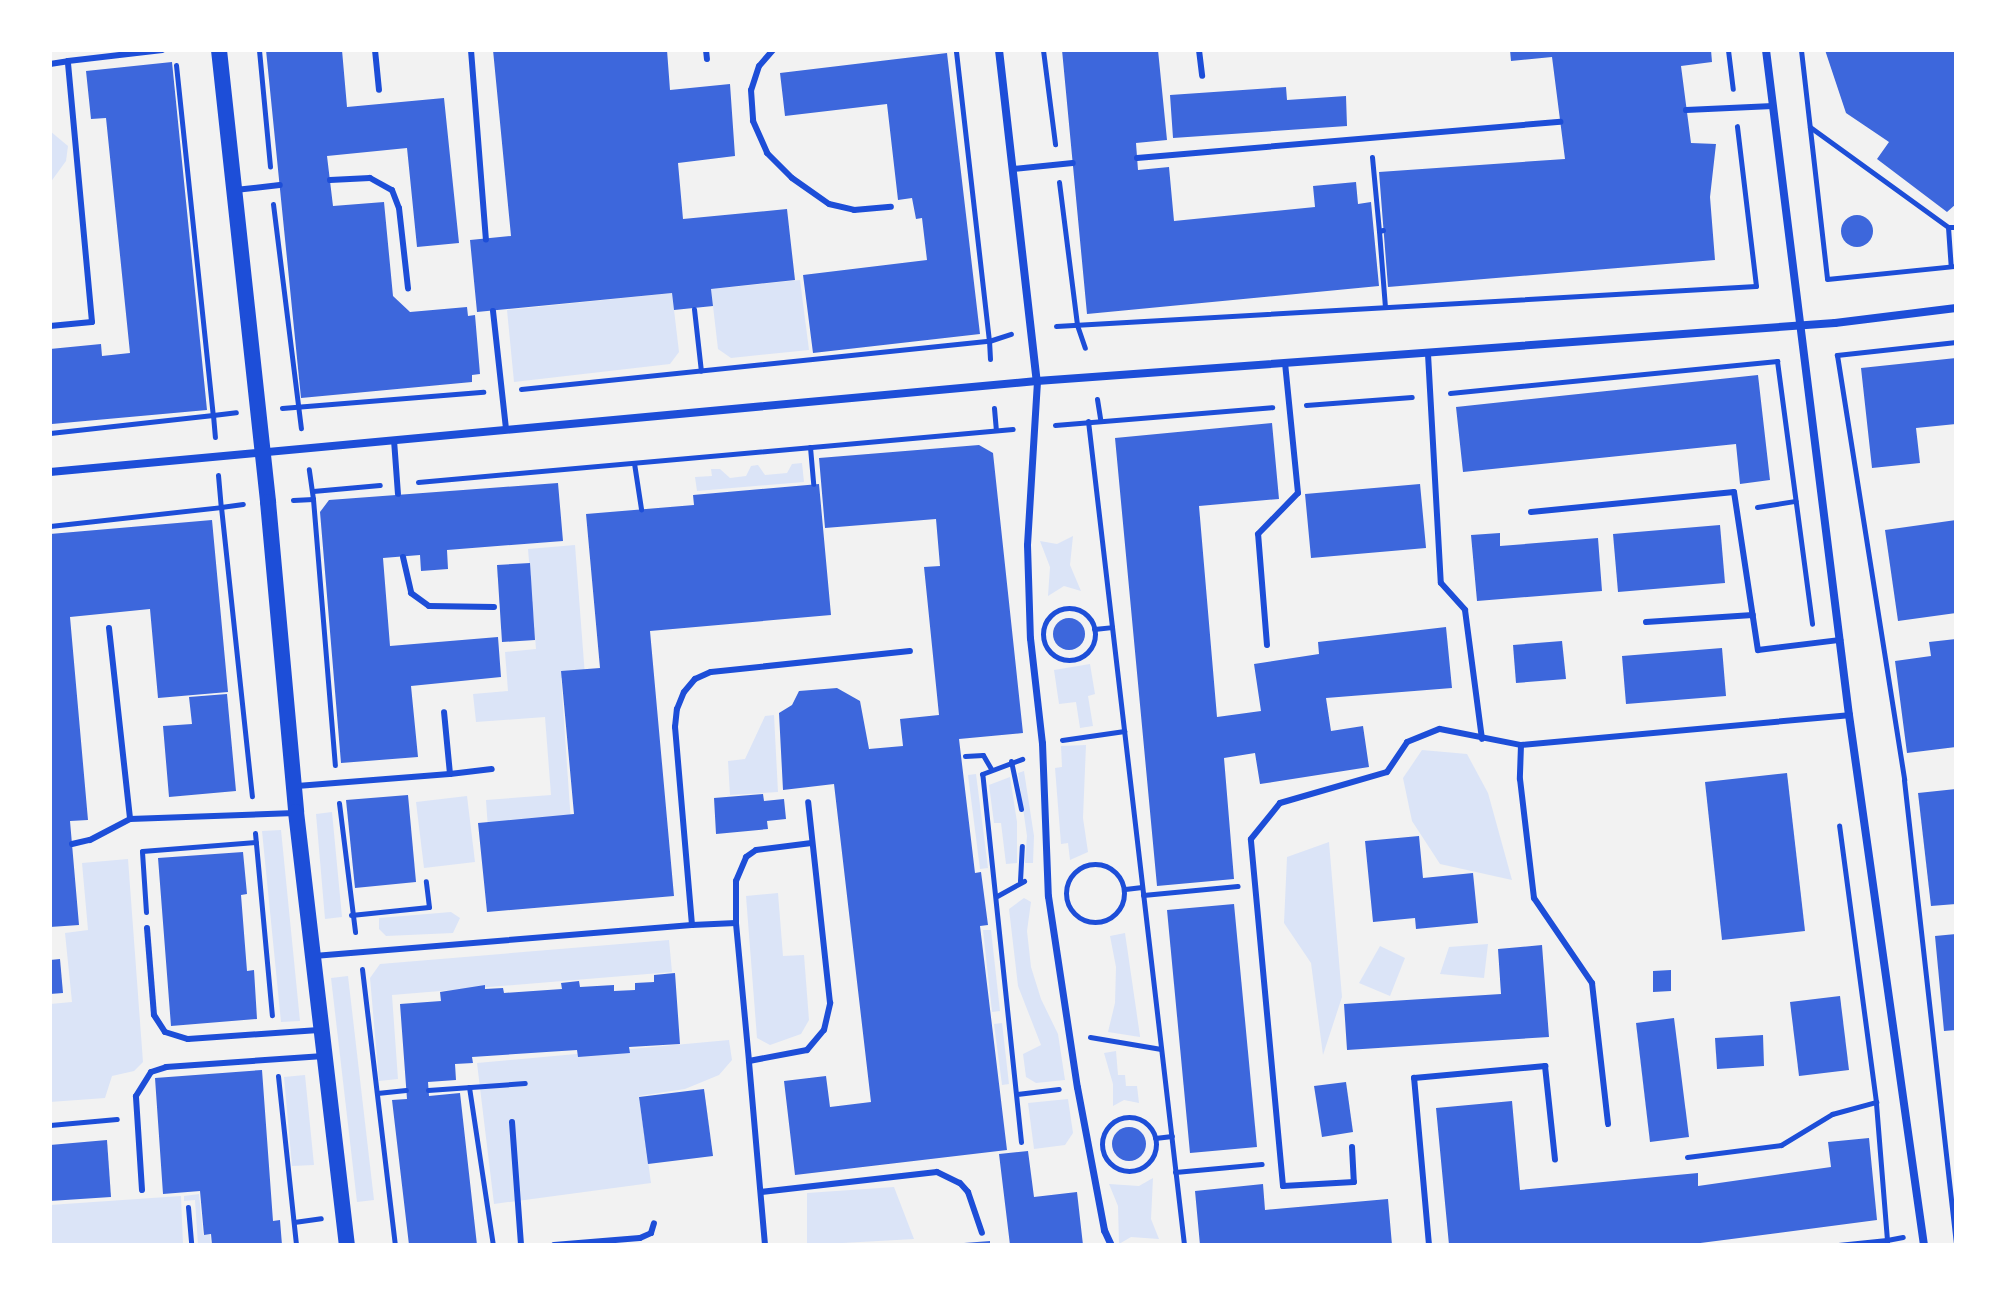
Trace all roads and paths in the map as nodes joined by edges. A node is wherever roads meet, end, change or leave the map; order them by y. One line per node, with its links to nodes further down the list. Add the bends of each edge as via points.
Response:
1 (162, 50): 17 (lane)
2 (174, 50): 63 (path, via 213,415)
3 (219, 50): 33 (main road)
4 (259, 50): 32 (path)
5 (375, 50): 20 (lane)
6 (471, 50): 37 (lane)
7 (706, 50): 16 (lane)
8 (773, 50): 34 (lane, via 759,66 751,90 753,121 767,153 829,204 854,210)
9 (956, 50): 49 (path)
10 (999, 50): 30 (street)
11 (1043, 50): 29 (path)
12 (1199, 50): 19 (lane)
13 (1728, 50): 22 (path)
14 (1766, 50): 21 (street)
15 (1801, 50): 25 (path)
16 (707, 59)
17 (68, 61): 18 (lane); 45 (lane, via 92,322)
18 (50, 64)
19 (1202, 76)
20 (379, 90)
21 (1773, 106): 22 (lane); 47 (street)
22 (1735, 107): 23 (lane); 40 (path, via 1756,286)
23 (1686, 110)
24 (1560, 122): 26 (lane)
25 (1809, 127): 35 (path); 38 (path, via 1827,279)
26 (1370, 138): 27 (lane); 40 (path)
27 (1137, 158)
28 (1073, 163): 29 (lane)
29 (1057, 165): 30 (lane); 44 (path)
30 (1013, 169): 56 (street)
31 (330, 180): 39 (lane, via 370,178 392,190 399,208)
32 (276, 186): 33 (lane); 61 (path)
33 (235, 190): 63 (main road)
34 (891, 207)
35 (1948, 227): 36 (path); 38 (path)
36 (1956, 227)
37 (486, 239)
38 (1954, 266)
39 (408, 288)
40 (1385, 307): 44 (path)
41 (1956, 308): 47 (street)
42 (694, 309): 55 (path)
43 (493, 311): 57 (lane)
44 (1077, 325): 46 (path); 51 (path)
45 (50, 326)
46 (1056, 326)
47 (1800, 326): 52 (street); 90 (street)
48 (1016, 333): 49 (path)
49 (989, 341): 53 (path); 55 (path)
50 (1956, 342): 161 (path, via 1837,355 1904,780)
51 (1085, 348)
52 (1428, 354): 54 (street); 58 (lane)
53 (990, 359)
54 (1285, 363): 56 (street); 60 (lane)
55 (701, 371): 57 (path)
56 (1037, 381): 66 (street); 67 (street)
57 (501, 391): 61 (path); 67 (lane)
58 (1428, 395): 60 (path); 79 (path, via 1777,361); 97 (lane, via 1441,583 1465,610)
59 (1097, 399): 64 (path)
60 (1291, 406): 64 (path); 92 (lane, via 1298,493 1258,534)
61 (297, 407): 63 (path)
62 (994, 408): 68 (path)
63 (258, 410): 71 (main road)
64 (1100, 419): 65 (path)
65 (1088, 421): 66 (path); 87 (path)
66 (1037, 427): 68 (path); 98 (street, via 1027,545 1030,638)
67 (506, 429): 69 (street)
68 (996, 430): 70 (path)
69 (394, 440): 71 (street); 74 (lane)
70 (810, 447): 72 (path); 75 (path)
71 (263, 453): 73 (street); 107 (main road)
72 (634, 463): 74 (path); 80 (path)
73 (50, 472)
74 (397, 484): 76 (path); 77 (lane)
75 (813, 484)
76 (313, 491)
77 (398, 494)
78 (313, 499): 106 (path)
79 (1796, 501): 81 (path); 91 (path)
80 (641, 509)
81 (1737, 509): 82 (lane, via 1734,492); 85 (lane)
82 (1531, 512)
83 (403, 557): 84 (lane, via 411,593 429,606)
84 (494, 607)
85 (1753, 615): 86 (lane); 91 (lane, via 1758,650)
86 (1646, 622)
87 (1112, 627): 89 (path); 96 (path)
88 (109, 628): 111 (lane)
89 (1094, 629): 89 (path, via 1085,614 1068,608 1047,620 1043,636 1055,657 1071,661 1092,646)
90 (1840, 640): 91 (lane); 95 (street)
91 (1815, 644)
92 (1267, 645)
93 (910, 651): 127 (lane, via 711,672 684,692 675,727)
94 (444, 712): 105 (lane)
95 (1849, 715): 99 (lane); 173 (street)
96 (1124, 731): 98 (path); 121 (path)
97 (1482, 739): 99 (lane); 120 (lane, via 1440,729 1407,742 1387,772 1280,803 1251,839)
98 (1042, 743): 101 (street)
99 (1521, 745): 146 (lane, via 1534,898 1592,983)
100 (965, 756): 104 (path, via 983,755)
101 (1042, 756): 102 (path); 117 (street)
102 (1011, 761): 104 (path); 112 (path)
103 (492, 769): 105 (lane)
104 (992, 770): 124 (path, via 982,774)
105 (450, 774): 106 (lane)
106 (337, 783): 107 (lane); 125 (path)
107 (293, 787): 110 (main road)
108 (808, 802): 115 (lane)
109 (1838, 811): 143 (path)
110 (296, 812): 111 (lane); 130 (main road)
111 (130, 819): 116 (lane)
112 (1021, 821)
113 (1022, 836): 119 (path)
114 (256, 842): 128 (path, via 142,851)
115 (812, 843): 126 (lane, via 770,847 746,857 736,881); 135 (lane, via 829,1017 818,1041 807,1050)
116 (72, 844)
117 (1047, 878): 119 (path); 132 (street)
118 (426, 881): 125 (path, via 429,907)
119 (1020, 881): 124 (path)
120 (1256, 885): 123 (path); 154 (lane)
121 (1142, 887): 122 (path); 123 (path)
122 (1125, 889): 122 (path, via 1115,871 1088,865 1072,875 1065,894 1072,912 1098,923 1115,915)
123 (1143, 895): 133 (path)
124 (997, 896): 142 (path)
125 (351, 915): 129 (path)
126 (736, 923): 127 (lane); 135 (lane)
127 (692, 925): 129 (lane)
128 (147, 928): 131 (lane, via 154,1015 165,1032 188,1039)
129 (360, 952): 130 (lane); 141 (path)
130 (314, 956): 131 (main road)
131 (322, 1030): 134 (main road)
132 (1069, 1033): 133 (path); 138 (street)
133 (1161, 1049): 148 (path)
134 (325, 1056): 144 (lane, via 158,1069 140,1086); 163 (main road)
135 (749, 1061): 157 (lane)
136 (525, 1083): 137 (path)
137 (469, 1087): 140 (path); 165 (path)
138 (1077, 1087): 142 (path); 169 (street)
139 (406, 1090): 141 (path)
140 (428, 1090)
141 (377, 1093): 164 (path)
142 (1017, 1094): 150 (path)
143 (1876, 1102): 152 (path, via 1832,1114 1781,1145); 172 (path, via 1887,1240)
144 (137, 1118): 147 (path); 156 (lane)
145 (512, 1122): 166 (lane)
146 (1608, 1124)
147 (50, 1125)
148 (1172, 1136): 149 (path); 155 (path)
149 (1155, 1138): 149 (path, via 1139,1119 1122,1118 1103,1136 1103,1155 1116,1168 1133,1171 1153,1156)
150 (1021, 1142)
151 (1352, 1147): 154 (lane, via 1354,1182 1283,1186)
152 (1687, 1157)
153 (1555, 1159): 171 (lane, via 1545,1066 1414,1078)
154 (1280, 1162): 155 (path)
155 (1175, 1172): 170 (path)
156 (142, 1190)
157 (761, 1192): 160 (lane, via 937,1172 968,1192); 168 (lane)
158 (188, 1207): 162 (path)
159 (654, 1223): 167 (lane, via 651,1233 640,1238)
160 (982, 1233)
161 (1956, 1242)
162 (191, 1245)
163 (347, 1245)
164 (395, 1245)
165 (493, 1245)
166 (521, 1245)
167 (554, 1245)
168 (765, 1245)
169 (1111, 1245)
170 (1184, 1245)
171 (1429, 1245)
172 (1838, 1245)
173 (1924, 1245)

